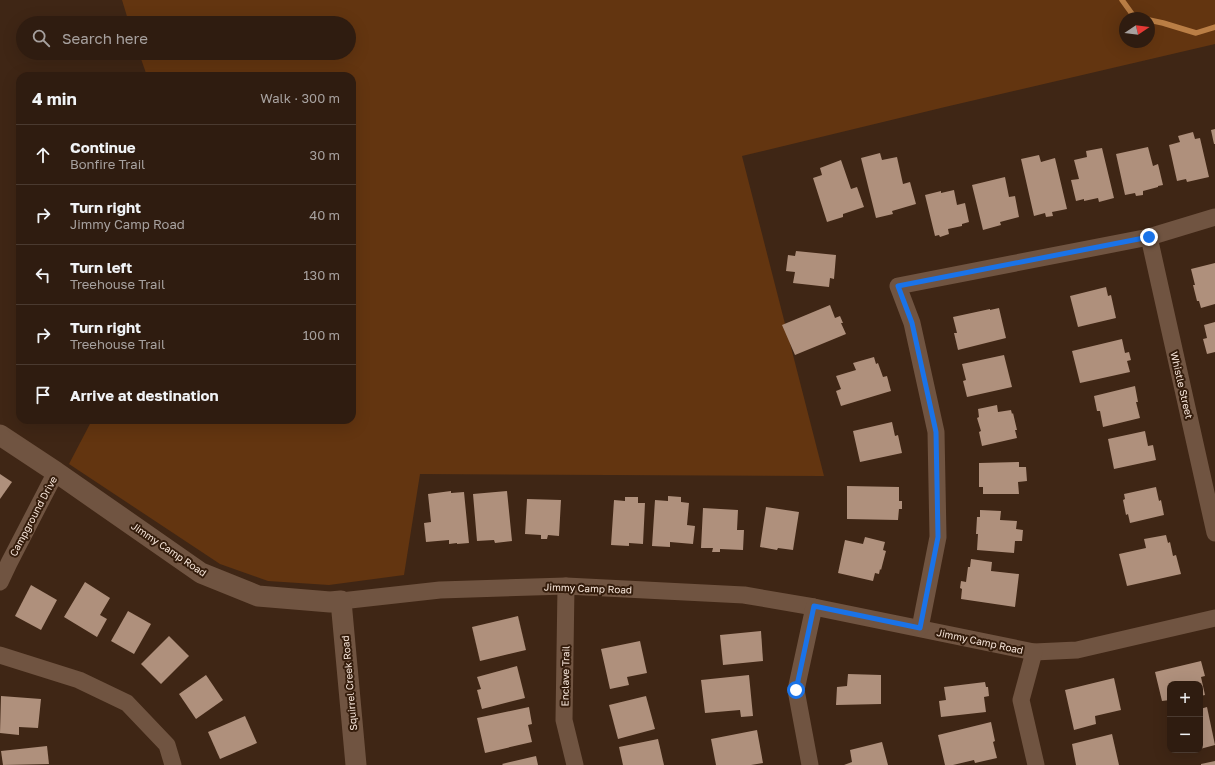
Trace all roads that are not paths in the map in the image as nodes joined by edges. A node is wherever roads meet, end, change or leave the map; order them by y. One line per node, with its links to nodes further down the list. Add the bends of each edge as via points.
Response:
1 (1215, 217): 2 (street)
2 (1149, 237): 5 (street, Whistle Street); 11 (street, via 898,286 912,323 936,432 938,537)
3 (0, 435): 4 (street, Jimmy Camp Road)
4 (56, 472): 6 (street, Campground Drive); 8 (street, Jimmy Camp Road, via 201,573 258,596)
5 (1215, 533)
6 (0, 582)
7 (566, 586): 8 (street, Jimmy Camp Road, via 440,590); 9 (street, Jimmy Camp Road, via 744,595); 16 (street, Enclave Trail, via 564,720)
8 (341, 601): 15 (street, Squirrel Creek Road)
9 (814, 606): 11 (street, Jimmy Camp Road); 17 (street, via 796,690)
10 (1215, 618): 12 (street, Jimmy Camp Road, via 1078,650)
11 (920, 628): 12 (street, Jimmy Camp Road)
12 (1034, 652): 18 (street, via 1021,700)
13 (0, 655): 14 (street, via 78,680 127,703 167,744)
14 (173, 765)
15 (356, 765)
16 (575, 765)
17 (810, 765)
18 (1036, 765)

